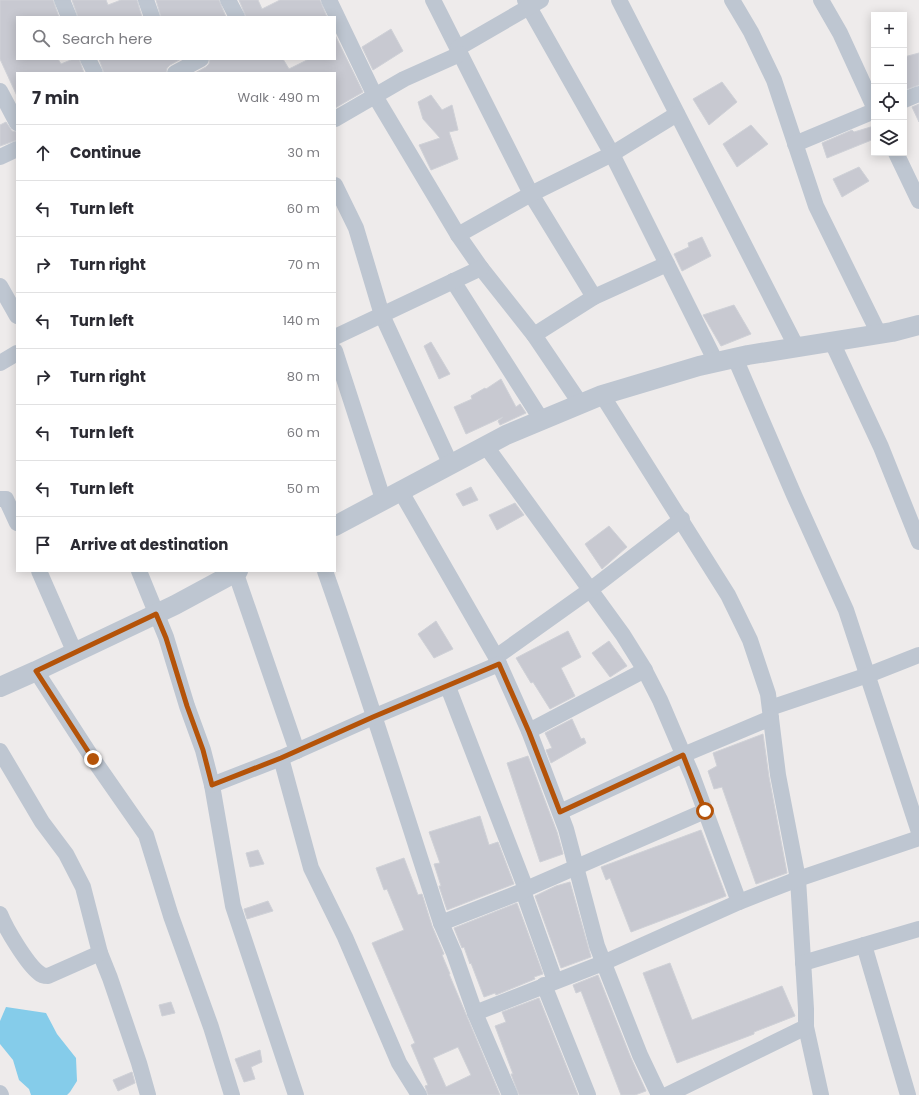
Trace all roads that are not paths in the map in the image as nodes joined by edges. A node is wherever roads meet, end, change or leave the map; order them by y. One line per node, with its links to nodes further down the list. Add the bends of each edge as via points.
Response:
1 (62, 0): 10 (street)
2 (146, 0): 11 (street)
3 (228, 0): 12 (street)
4 (329, 0): 20 (street)
5 (433, 0): 13 (street)
6 (619, 0): 24 (street)
7 (732, 0): 27 (street, via 774,80)
8 (821, 0): 22 (street, via 840,33)
9 (532, 2): 13 (street); 29 (street)
10 (69, 16)
11 (152, 16)
12 (236, 16)
13 (459, 51): 20 (street); 33 (street)
14 (88, 60): 17 (street)
15 (199, 60): 16 (street)
16 (177, 69)
17 (94, 72)
18 (0, 91): 26 (street)
19 (919, 94): 21 (street)
20 (375, 96): 25 (street); 35 (street)
21 (907, 99)
22 (871, 100)
23 (871, 112): 27 (street)
24 (677, 114): 29 (street); 48 (street)
25 (336, 119)
26 (16, 121)
27 (794, 144): 44 (street, via 816,206)
28 (16, 149): 31 (street)
29 (612, 154): 33 (street); 36 (street)
30 (898, 156): 34 (street)
31 (0, 157)
32 (336, 187): 42 (street, via 356,228)
33 (531, 194): 35 (street); 40 (street)
34 (918, 196)
35 (458, 235): 37 (street)
36 (667, 264): 40 (street); 51 (street)
37 (481, 268): 38 (street); 45 (street)
38 (453, 281): 42 (street); 55 (street)
39 (0, 286): 41 (street)
40 (594, 297): 45 (street)
41 (16, 314)
42 (382, 315): 46 (street); 57 (street)
43 (919, 325): 44 (street)
44 (879, 334): 47 (street)
45 (534, 335): 54 (street)
46 (336, 337)
47 (832, 342): 48 (street); 63 (street, via 880,447)
48 (797, 348): 51 (street)
49 (16, 354): 52 (street)
50 (336, 354): 58 (street, via 356,421)
51 (725, 360): 53 (street); 76 (street, via 794,495 846,610)
52 (0, 363)
53 (602, 395): 54 (street); 60 (street)
54 (580, 403): 55 (street)
55 (541, 419): 56 (street)
56 (485, 445): 57 (street); 69 (street)
57 (450, 463): 58 (street)
58 (391, 495): 62 (street); 73 (street)
59 (6, 498): 61 (street)
60 (682, 520): 69 (street); 79 (street, via 728,595 746,633 768,694)
61 (16, 521)
62 (336, 525)
63 (919, 542)
64 (38, 572): 71 (street)
65 (139, 572): 70 (street)
66 (234, 572): 70 (street)
67 (236, 572): 83 (street)
68 (325, 572): 80 (street, via 362,676)
69 (590, 590): 73 (street); 74 (street)
70 (156, 614): 71 (street); 86 (street, via 203,750)
71 (75, 653): 75 (street)
72 (919, 655): 76 (street)
73 (497, 660): 78 (street); 81 (street)
74 (645, 670): 81 (street); 84 (street)
75 (36, 671): 77 (street); 106 (street, via 146,835)
76 (868, 675): 79 (street); 89 (street)
77 (0, 686)
78 (448, 686): 80 (street); 93 (street)
79 (770, 713): 84 (street); 92 (street, via 778,774)
80 (373, 717): 83 (street); 96 (street)
81 (529, 732): 88 (street)
82 (0, 751): 99 (street, via 42,822 70,860 82,887)
83 (297, 751): 85 (street)
84 (683, 755): 87 (street); 88 (street)
85 (281, 758): 86 (street); 108 (street, via 311,868 345,937 399,1063)
86 (212, 785): 107 (street, via 232,906)
87 (705, 811): 91 (street); 94 (street)
88 (560, 812): 91 (street)
89 (919, 832)
90 (919, 838): 92 (street)
91 (576, 867): 93 (street); 100 (street)
92 (798, 879): 94 (street); 101 (street)
93 (524, 890): 96 (street); 102 (street)
94 (739, 902): 100 (street)
95 (0, 914): 99 (street, via 26,959 39,974 48,976)
96 (441, 923): 103 (street)
97 (919, 929): 98 (street)
98 (864, 945): 101 (street); 114 (street)
99 (100, 953): 105 (street, via 113,985)
100 (604, 963): 102 (street); 111 (street, via 640,1055)
101 (803, 963): 104 (street)
102 (550, 983): 103 (street); 110 (street)
103 (475, 1013): 109 (street)
104 (806, 1027): 112 (street); 113 (street)
105 (148, 1095)
106 (232, 1095)
107 (296, 1095)
108 (419, 1095)
109 (510, 1095)
110 (588, 1095)
111 (659, 1095)
112 (667, 1095)
113 (821, 1095)
114 (908, 1095)

